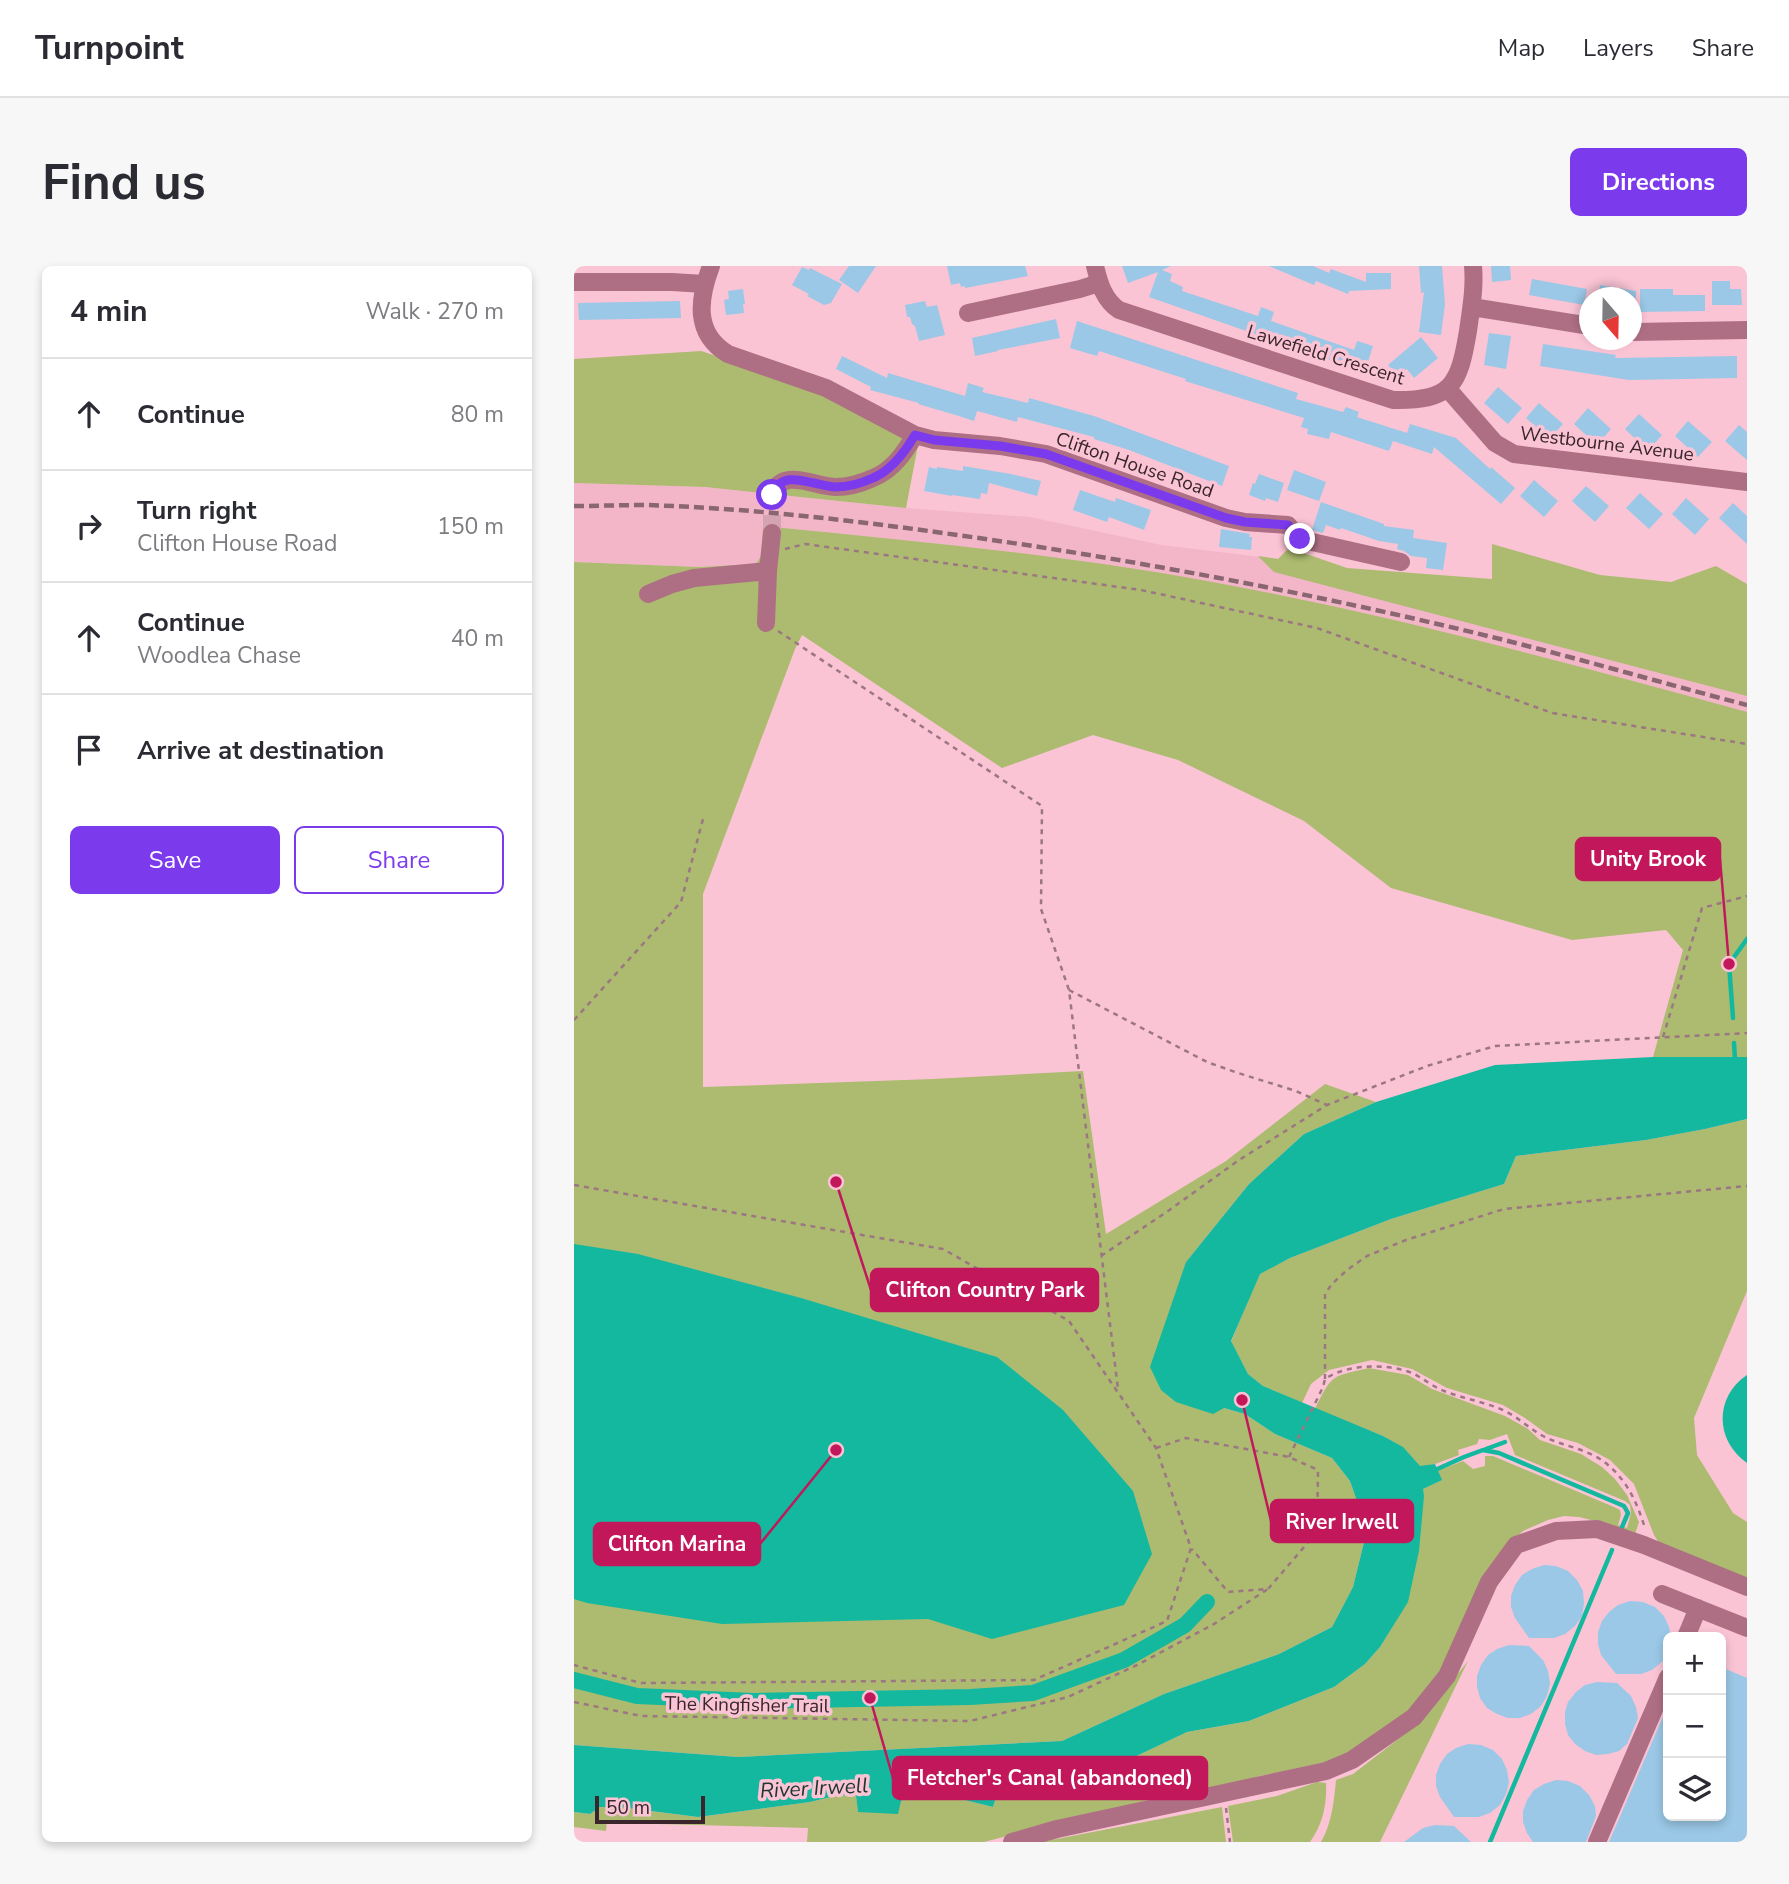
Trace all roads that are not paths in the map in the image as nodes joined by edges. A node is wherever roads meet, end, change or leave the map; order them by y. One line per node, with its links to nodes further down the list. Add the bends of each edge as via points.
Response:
1 (711, 266): 5 (street, Clifton House Road)
2 (1473, 266): 6 (street)
3 (1097, 275): 7 (street, via 1080,289); 11 (street, Lawefield Crescent, via 1112,306 1119,310 1393,400 1432,398)
4 (574, 282): 5 (street)
5 (704, 284): 12 (street, Clifton House Road, via 702,321 721,350 826,387)
6 (1472, 307): 8 (street); 11 (street, via 1462,366)
7 (963, 313)
8 (1579, 324)
9 (1747, 330): 10 (street)
10 (1642, 332)
11 (1447, 388): 13 (street, Westbourne Avenue, via 1494,443 1514,454)
12 (915, 435): 14 (street, via 892,466 876,477 837,487 790,479 774,488); 16 (street, Clifton House Road, via 1046,454 1226,518 1290,520 1300,539)
13 (1747, 481)
14 (772, 495)
15 (772, 533): 17 (street)
16 (1402, 562)
17 (768, 571): 18 (street, via 694,578); 19 (street)
18 (648, 594)
19 (766, 623)
20 (1747, 1587): 26 (street, via 1597,1529 1556,1531 1516,1545 1489,1582 1447,1676 1414,1717 1352,1760 1326,1771)
21 (1662, 1594): 22 (street)
22 (1698, 1608): 23 (street); 24 (street)
23 (1747, 1629)
24 (1688, 1632)
25 (1663, 1689): 27 (street)
26 (1012, 1842)
27 (1597, 1842)

